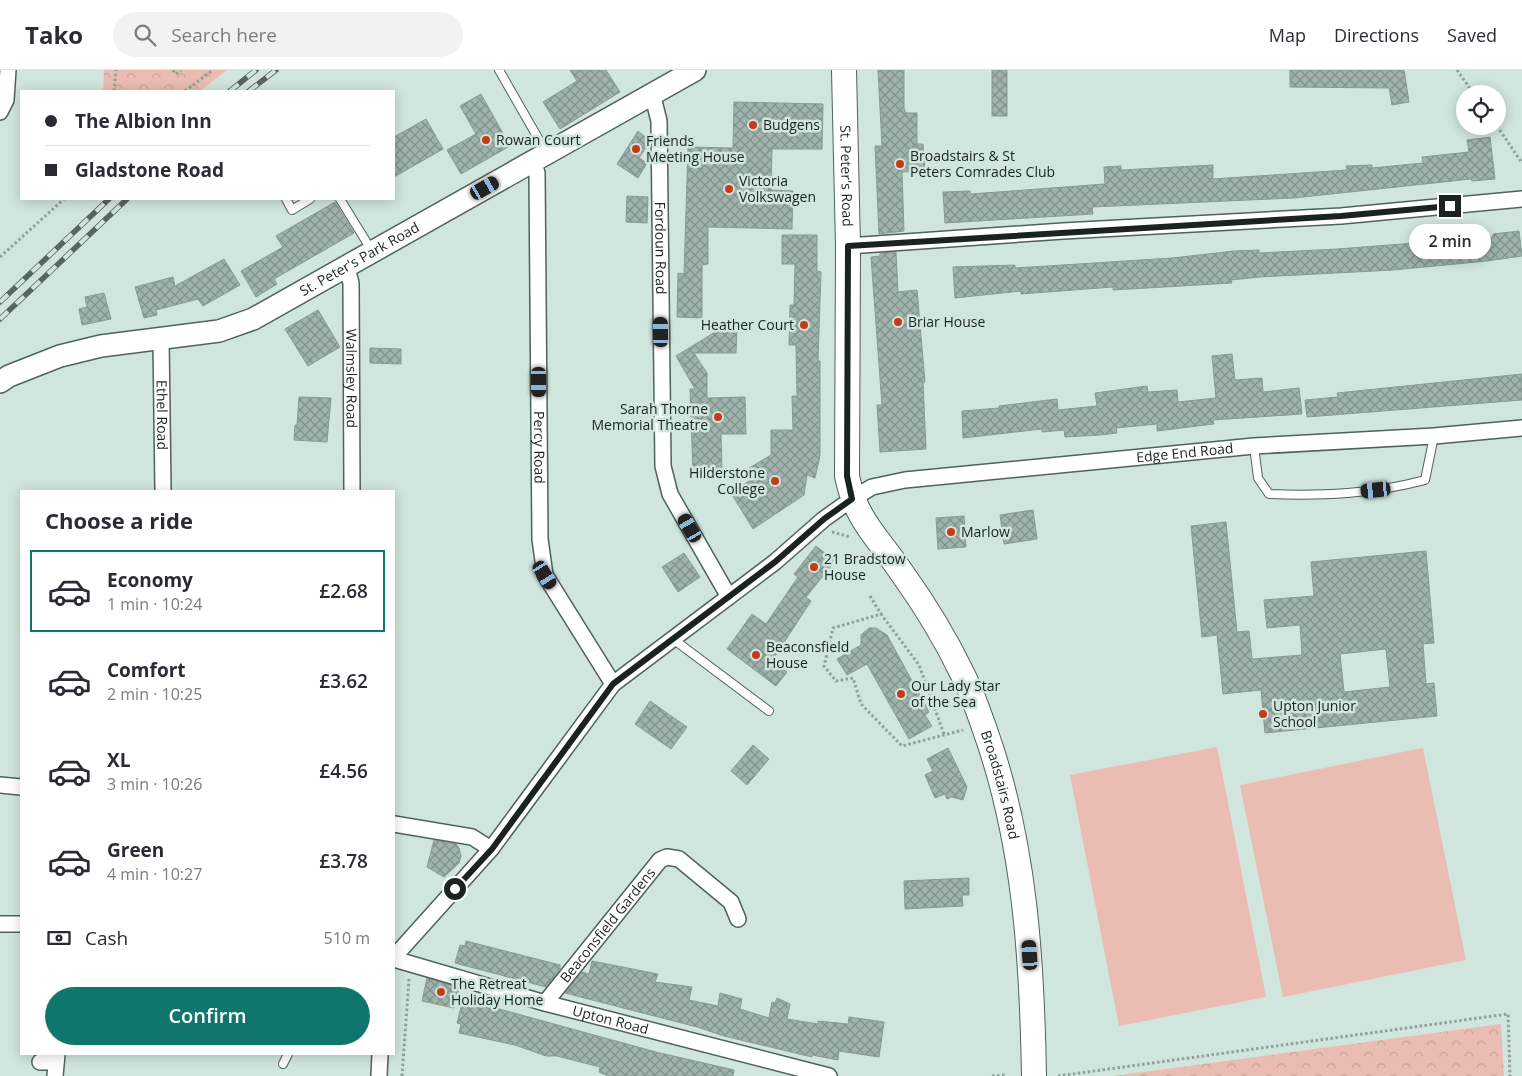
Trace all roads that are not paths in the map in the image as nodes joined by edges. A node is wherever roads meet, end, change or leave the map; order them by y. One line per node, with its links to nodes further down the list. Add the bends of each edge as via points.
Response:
1 (8, 70): 6 (street, via 6,100)
2 (499, 70): 7 (lane)
3 (694, 70): 5 (main road, St. Peter's Park Road)
4 (844, 70): 12 (main road, St. Peter's Road)
5 (652, 93): 7 (main road, St. Peter's Park Road); 23 (street, Fordoun Road, via 659,121 663,466 670,494)
6 (0, 112)
7 (540, 156): 13 (main road, St. Peter's Park Road); 25 (street, Percy Road, via 537,174 540,539 545,575)
8 (1522, 199): 12 (street, via 1341,216)
9 (287, 200): 10 (lane, via 292,210)
10 (308, 200)
11 (341, 200): 13 (lane)
12 (848, 246): 22 (main road, St. Peter's Road, via 847,476)
13 (373, 253): 14 (main road, St. Peter's Park Road)
14 (347, 268): 15 (main road, St. Peter's Park Road, via 253,319 219,331); 21 (street, Walmsley Road, via 351,283)
15 (161, 339): 16 (main road, St. Peter's Park Road, via 101,346 60,356); 20 (street, Ethel Road)
16 (0, 382)
17 (1522, 428): 18 (street, Edge End Road)
18 (1434, 436): 19 (street, Edge End Road); 19 (lane, via 1425,480 1394,489 1322,496 1269,494 1258,478)
19 (1254, 446): 22 (street, Edge End Road, via 905,480 872,487)
20 (162, 490)
21 (352, 490)
22 (852, 499): 23 (street); 44 (main road, Broadstairs Road, via 861,518 934,618 964,676 1001,776 1026,907)
23 (729, 597): 24 (street)
24 (673, 639): 25 (street); 26 (lane)
25 (613, 684): 30 (street)
26 (769, 711)
27 (0, 785): 28 (street)
28 (20, 787)
29 (395, 824): 30 (street, via 472,836)
30 (492, 849): 34 (street)
31 (738, 919): 36 (street, Beaconsfield Gardens, via 731,902 679,859 667,857 660,860)
32 (0, 924): 33 (street)
33 (20, 924)
34 (395, 957)
35 (395, 958): 36 (street, Upton Road)
36 (545, 1003): 43 (street, Upton Road)
37 (288, 1055): 41 (lane)
38 (380, 1055): 42 (street)
39 (40, 1062): 40 (street)
40 (56, 1064)
41 (283, 1064)
42 (379, 1076)
43 (829, 1076)
44 (1034, 1076)

